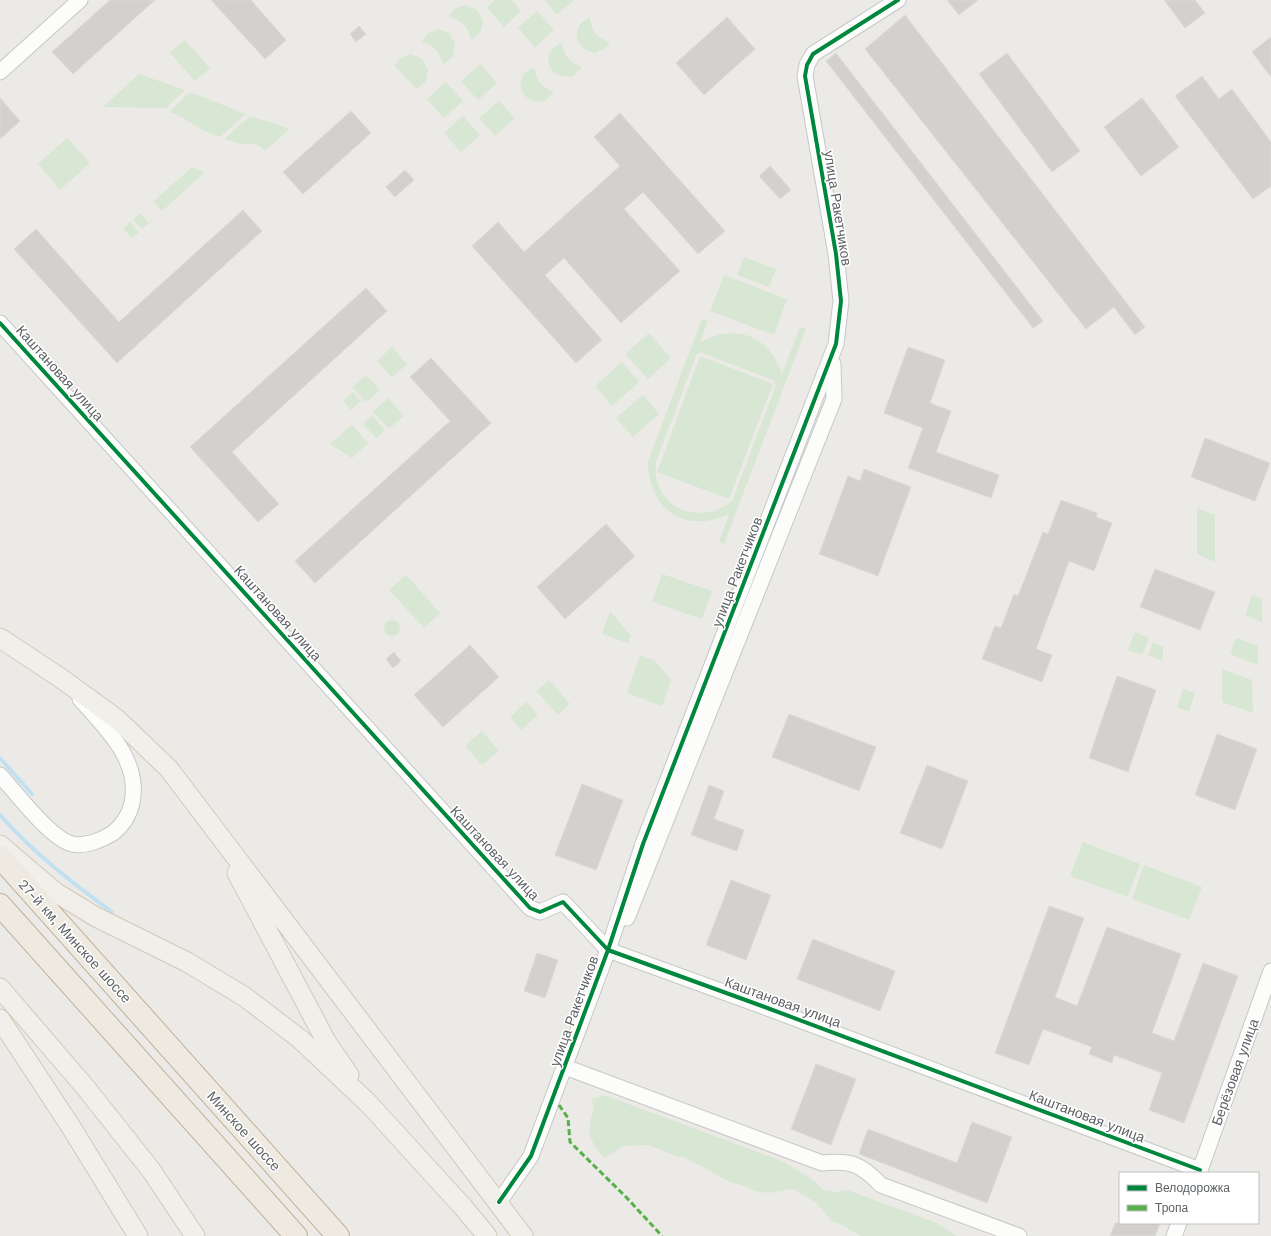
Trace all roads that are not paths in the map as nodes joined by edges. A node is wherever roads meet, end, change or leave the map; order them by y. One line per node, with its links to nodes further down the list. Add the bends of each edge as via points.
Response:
1 (80, 0): 3 (street)
2 (898, 0): 12 (street, улица Ракетчиков, via 813,54 807,65 805,76 836,254 841,301 840,325 833,355 643,844)
3 (0, 72)
4 (0, 324): 12 (street, Каштановая улица, via 530,908 540,912 563,902)
5 (0, 638): 6 (main road)
6 (62, 679): 7 (street, via 113,736 128,765 134,781 130,814 120,828 106,837 89,843 73,844 59,837 46,825); 8 (main road, via 118,720 169,768)
7 (0, 775)
8 (198, 806): 18 (main road, via 257,908 327,1043); 20 (main road)
9 (0, 845): 18 (main road, via 55,892 96,917 187,962 245,997 300,1039)
10 (0, 857): 16 (highway, 27-й км, Минское шоссе)
11 (0, 905): 24 (highway)
12 (608, 950): 17 (street, улица Ракетчиков); 19 (street, Каштановая улица)
13 (1271, 971): 19 (street, Берёзовая улица)
14 (0, 988): 23 (main road, via 151,1170)
15 (0, 1019): 22 (main road)
16 (150, 1025): 25 (highway, Минское шоссе)
17 (565, 1067): 20 (street, улица Ракетчиков, via 531,1156); 28 (street, via 822,1163 854,1163 868,1171 881,1185)
18 (368, 1103): 26 (main road)
19 (1199, 1171)
20 (499, 1202): 27 (main road)
21 (1179, 1224): 29 (street)
22 (138, 1236)
23 (195, 1236)
24 (296, 1236)
25 (338, 1236)
26 (487, 1236)
27 (523, 1236)
28 (1019, 1236)
29 (1174, 1236)

